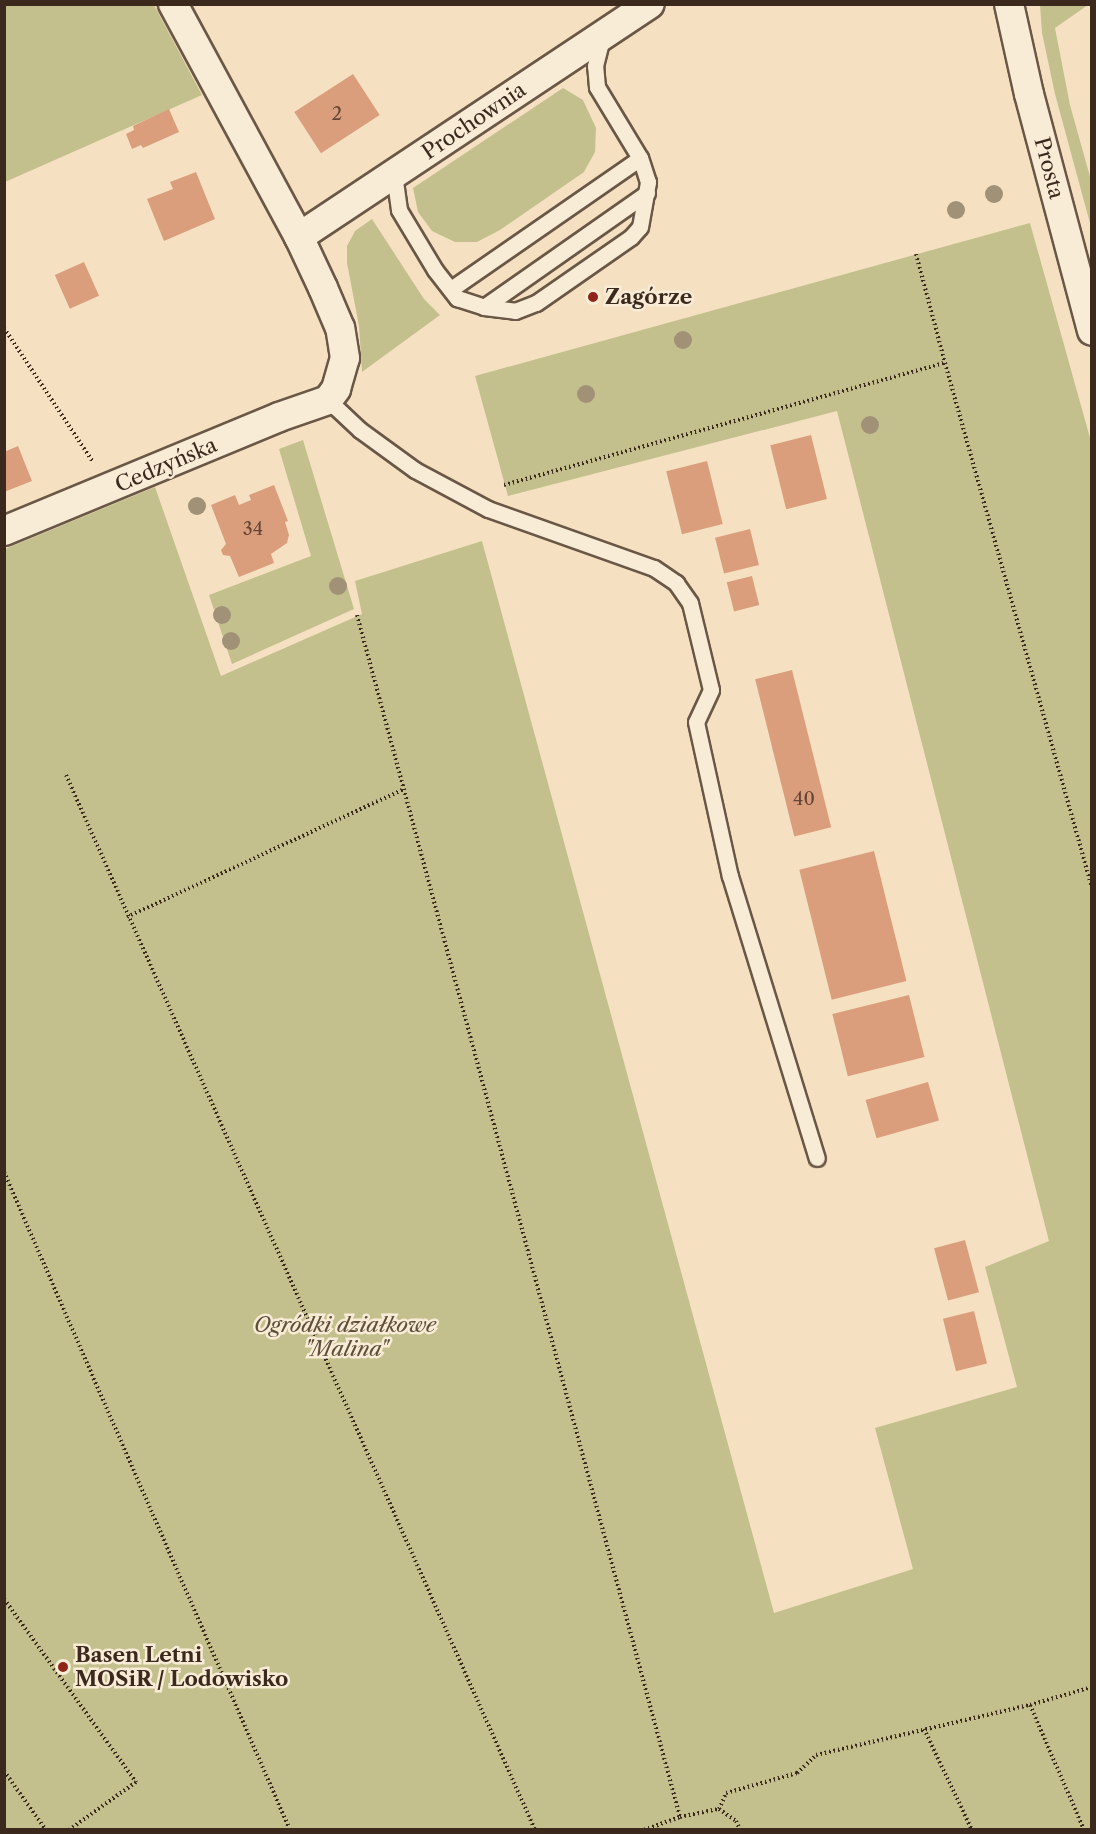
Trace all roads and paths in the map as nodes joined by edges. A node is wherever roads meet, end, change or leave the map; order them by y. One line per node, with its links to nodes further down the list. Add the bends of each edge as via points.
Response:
1 (650, 4): 4 (street, Prochownia)
2 (1009, 4): 13 (street, Prosta)
3 (181, 8): 8 (street)
4 (603, 35): 5 (lane, via 595,66 597,87); 6 (street, Prochownia)
5 (640, 158): 7 (lane, via 648,182); 10 (lane)
6 (394, 174): 8 (street, Prochownia); 10 (lane, via 399,210)
7 (647, 193): 11 (lane); 11 (lane, via 640,227 622,243 536,303 514,311)
8 (299, 237): 15 (street, via 340,328 345,358 336,389)
9 (916, 254): 14 (path)
10 (451, 289): 11 (lane, via 458,298)
11 (484, 307)
12 (4, 328): 17 (path)
13 (1092, 331)
14 (945, 363): 16 (path); 22 (path)
15 (328, 400): 17 (street, Cedzyńska); 24 (lane, via 360,430 415,470 488,509 654,568 676,583 690,603 711,690 696,722 730,876)
16 (504, 485)
17 (110, 488): 18 (street, Cedzyńska)
18 (4, 531)
19 (357, 615): 21 (path)
20 (66, 775): 23 (path)
21 (404, 789): 23 (path); 32 (path)
22 (1092, 888)
23 (128, 917): 36 (path)
24 (816, 1158)
25 (4, 1172): 35 (path)
26 (4, 1599): 34 (path, via 136,1782)
27 (1092, 1687): 28 (path)
28 (1030, 1705): 29 (path); 40 (path)
29 (924, 1730): 31 (path, via 816,1755 797,1773 726,1793); 39 (path)
30 (4, 1771): 33 (path)
31 (719, 1809): 32 (path); 38 (path)
32 (680, 1817): 37 (path)
33 (46, 1830)
34 (69, 1830)
35 (290, 1830)
36 (535, 1830)
37 (644, 1830)
38 (740, 1830)
39 (972, 1830)
40 (1084, 1830)

